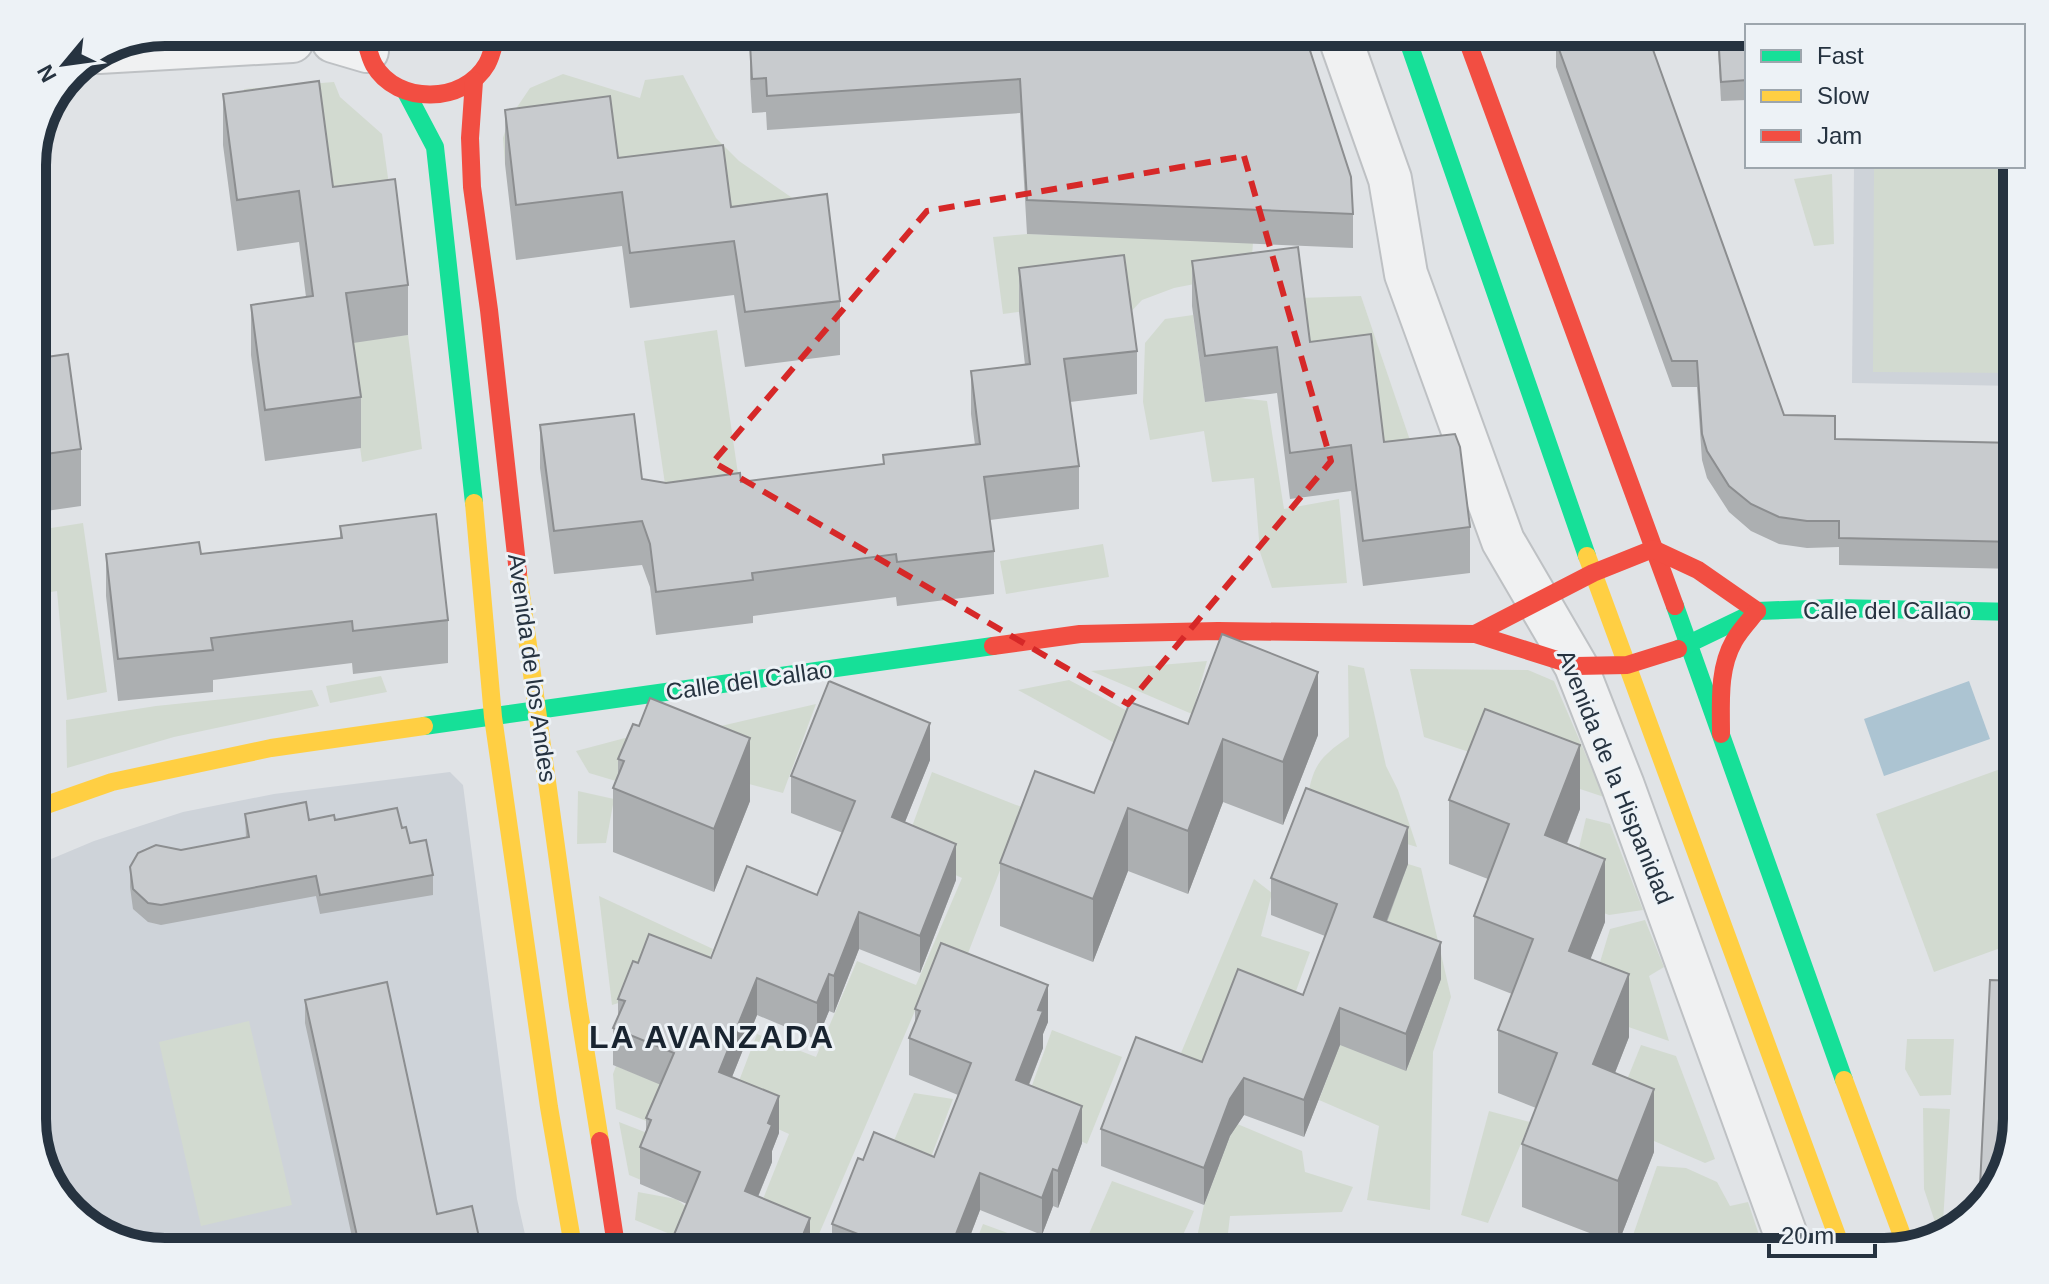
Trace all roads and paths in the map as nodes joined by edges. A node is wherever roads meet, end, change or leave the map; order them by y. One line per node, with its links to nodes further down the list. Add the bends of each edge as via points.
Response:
1 (204, 46): 7 (street)
2 (357, 46): 9 (main road, via 389,82)
3 (493, 46): 8 (main road)
4 (1343, 46): 12 (street, Avenida de la Hispanidad, via 1390,179 1406,274 1503,541)
5 (1410, 46): 11 (main road, Avenida de la Hispanidad)
6 (1472, 46): 10 (main road)
7 (136, 50)
8 (474, 81): 9 (main road, via 453,93 429,97); 19 (main road, Avenida de los Andes, via 472,187)
9 (406, 92): 20 (main road, Avenida de los Andes, via 435,147)
10 (1653, 549): 11 (main road, Calle del Callao); 13 (main road, via 1698,570); 16 (main road)
11 (1593, 573): 12 (main road, Calle del Callao); 17 (main road, Avenida de la Hispanidad)
12 (1539, 600): 15 (main road, Calle del Callao); 18 (street, Avenida de la Hispanidad)
13 (1757, 611): 14 (main road, Calle del Callao); 16 (main road, Calle del Callao); 21 (main road, via 1733,642 1721,685)
14 (2003, 612)
15 (1475, 634): 18 (main road, Calle del Callao); 19 (main road, Calle del Callao, via 1080,634)
16 (1690, 646): 17 (main road, Calle del Callao); 21 (main road)
17 (1627, 665): 18 (main road, Calle del Callao); 27 (main road, Avenida de la Hispanidad)
18 (1576, 666): 26 (street, Avenida de la Hispanidad)
19 (537, 712): 20 (main road, Calle del Callao); 25 (main road, Avenida de los Andes)
20 (493, 717): 22 (main road, Calle del Callao, via 271,748 112,782); 24 (main road, Avenida de los Andes)
21 (1721, 735): 23 (main road)
22 (46, 805)
23 (1902, 1236)
24 (572, 1238)
25 (615, 1238)
26 (1787, 1238)
27 (1838, 1238)

